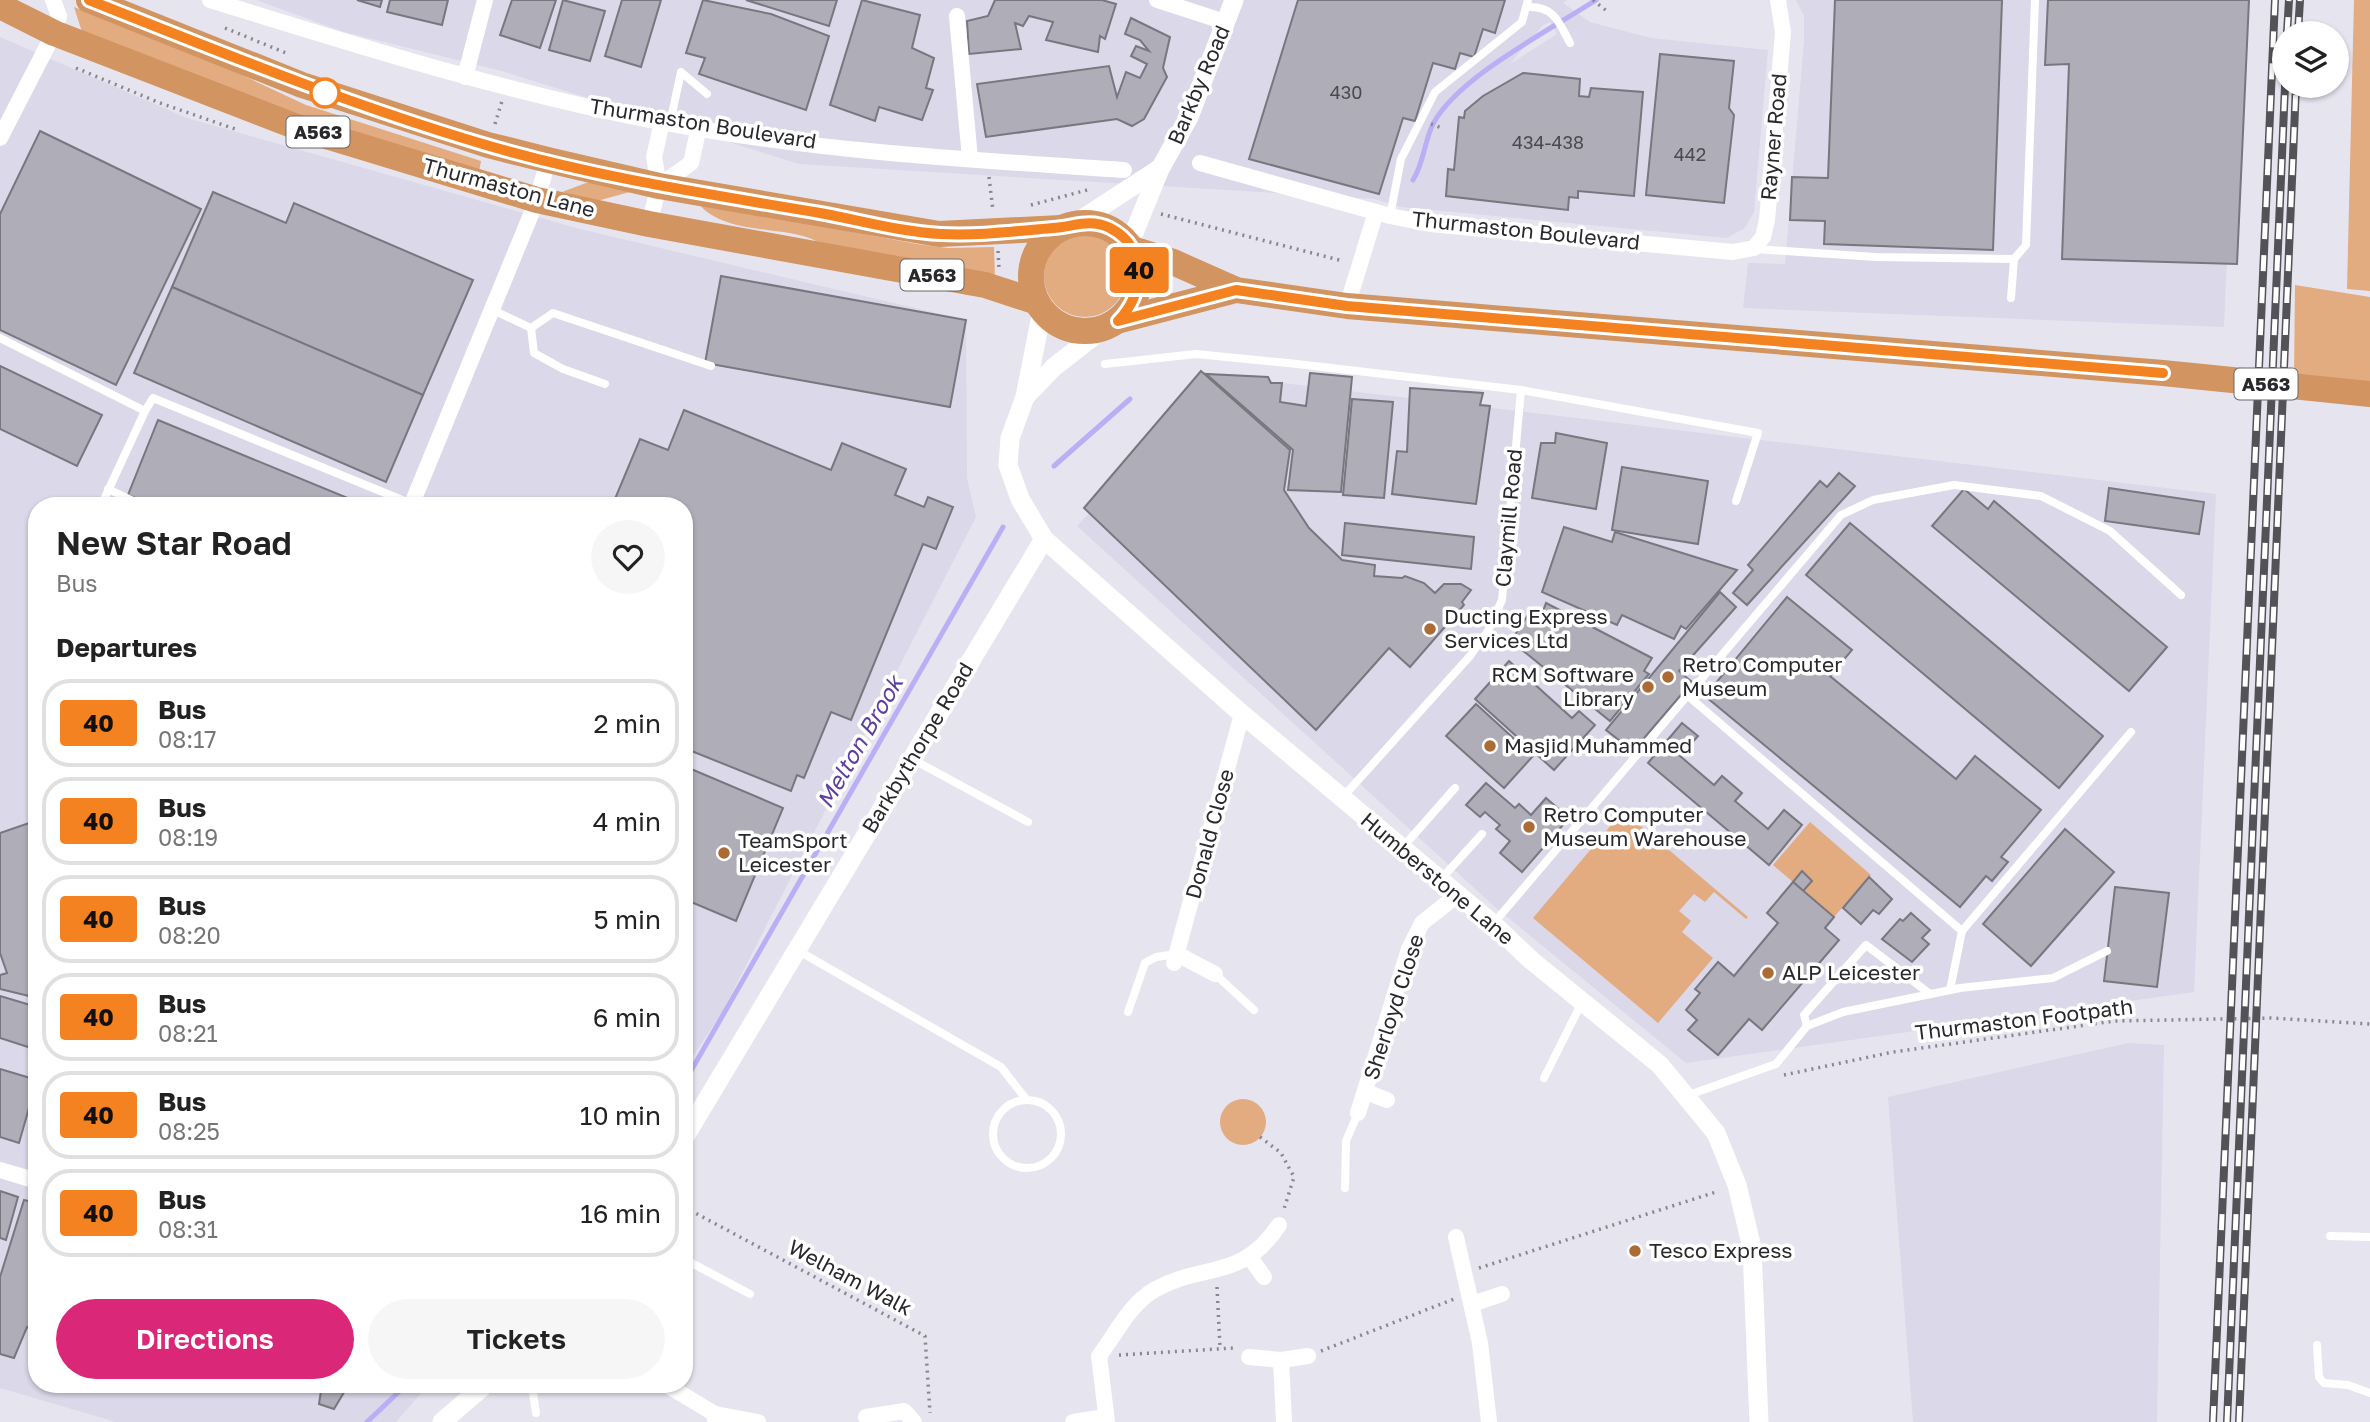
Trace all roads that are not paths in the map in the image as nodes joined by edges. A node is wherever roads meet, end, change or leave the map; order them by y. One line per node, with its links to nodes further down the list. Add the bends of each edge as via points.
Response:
1 (53, 0): 13 (street, via 59,16)
2 (89, 0): 21 (highway, Thurmaston Lane / A563, via 302,85)
3 (210, 0): 15 (street, Thurmaston Boulevard)
4 (485, 0): 15 (street)
5 (1157, 0): 12 (street)
6 (1234, 0): 12 (street, Barkby Road)
7 (1778, 0): 31 (street, Rayner Road, via 1783,32 1768,220)
8 (2035, 0): 32 (lane, via 2026,245)
9 (1528, 3): 14 (lane, via 1553,13); 27 (lane, via 1522,22 1435,92 1401,159)
10 (0, 6): 13 (highway, Thurmaston Lane / A563)
11 (957, 16): 20 (street)
12 (1225, 22): 23 (street, Barkby Road, via 1189,117)
13 (54, 33): 19 (street); 26 (highway, Thurmaston Lane / A563, via 297,127)
14 (1570, 43)
15 (465, 77): 17 (street, Thurmaston Boulevard)
16 (707, 94): 17 (lane, via 681,72)
17 (666, 123): 18 (street, Thurmaston Boulevard); 25 (street, via 654,157)
18 (699, 127): 20 (street, Thurmaston Boulevard, via 917,157); 25 (street, via 691,163)
19 (0, 138)
20 (970, 159): 24 (street, Thurmaston Boulevard)
21 (548, 160): 25 (highway, Thurmaston Lane / A563); 26 (street)
22 (1200, 163): 27 (street, Thurmaston Boulevard)
23 (1160, 169): 29 (street, Barkby Road); 30 (street, Barkby Road)
24 (1124, 170)
25 (659, 186): 28 (street); 29 (highway, Thurmaston Lane / A563, via 939,234)
26 (537, 200): 28 (highway, Thurmaston Lane / A563); 37 (street)
27 (1383, 214): 31 (street, Thurmaston Boulevard, via 1525,235 1733,252); 35 (street, via 1359,265)
28 (649, 224): 36 (highway, Thurmaston Lane / A563, via 999,289)
29 (1069, 225): 30 (highway, via 1102,225); 36 (highway, via 1047,238 1031,268 1031,286)
30 (1131, 247): 33 (highway, A563); 38 (highway, via 1139,264 1137,296)
31 (1754, 248): 32 (lane, via 1876,257)
32 (2014, 258): 34 (lane)
33 (1236, 290): 35 (highway, A563); 38 (highway, A563)
34 (2011, 298)
35 (1347, 306): 45 (highway, A563)
36 (1040, 307): 38 (highway, via 1070,329 1086,332); 46 (street, Humberstone Lane)
37 (493, 310): 39 (lane); 52 (street)
38 (1110, 325): 46 (street, Humberstone Lane, via 1054,367)
39 (531, 328): 42 (lane, via 553,313); 43 (lane, via 534,352 563,369)
40 (0, 338): 47 (lane)
41 (1105, 364): 44 (lane, via 1196,354)
42 (711, 366)
43 (605, 384)
44 (1521, 390): 53 (lane, via 1758,433); 61 (lane, Claymill Road, via 1502,600 1470,656)
45 (2370, 394)
46 (1026, 397): 54 (street, Humberstone Lane, via 1010,438 1008,465 1020,499)
47 (145, 411): 48 (lane); 51 (lane, via 153,398)
48 (108, 489): 49 (lane); 50 (lane)
49 (105, 497)
50 (125, 497)
51 (392, 497)
52 (414, 497)
53 (1737, 501)
54 (1044, 539): 57 (street, Humberstone Lane); 59 (street, Barkbythorpe Road)
55 (2181, 595): 56 (lane, via 2110,531 2041,496 1954,485 1873,500 1841,515)
56 (1687, 695): 67 (lane); 68 (lane)
57 (1242, 714): 61 (street, Humberstone Lane); 71 (street, Donald Close)
58 (2131, 732): 68 (lane)
59 (912, 759): 62 (lane); 69 (street, Barkbythorpe Road)
60 (1455, 788): 64 (lane)
61 (1342, 799): 64 (street, Humberstone Lane)
62 (1028, 822)
63 (1482, 834): 65 (lane)
64 (1401, 849): 65 (street, Humberstone Lane)
65 (1439, 881): 66 (street, Humberstone Lane)
66 (1456, 896): 67 (street, Humberstone Lane); 80 (street, Sherloyd Close, via 1422,923 1409,949)
67 (1493, 923): 75 (street, Humberstone Lane)
68 (1962, 931): 73 (lane)
69 (797, 950): 82 (lane, via 1001,1067); 85 (street, Barkbythorpe Road)
70 (2107, 951): 73 (lane, via 2053,978)
71 (1175, 959): 72 (street); 77 (lane, via 1156,957 1145,963)
72 (1215, 974): 76 (lane)
73 (1950, 990): 74 (lane)
74 (1930, 994): 78 (lane, via 1843,1012); 78 (lane, via 1866,945 1804,1015)
75 (1582, 1002): 79 (lane); 81 (street, Humberstone Lane, via 1660,1065)
76 (1254, 1010)
77 (1128, 1012)
78 (1807, 1026): 81 (lane, via 1776,1064)
79 (1544, 1079)
80 (1366, 1092): 83 (street, Sherloyd Close); 84 (street, Sherloyd Close)
81 (1686, 1096): 117 (street, Humberstone Lane, via 1716,1133 1737,1185 1752,1248)
82 (1027, 1099): 82 (lane, via 1038,1100 1055,1114 1061,1135 1054,1156 1024,1168 1002,1159 992,1138 997,1115 1015,1101)
83 (1387, 1100)
84 (1358, 1112): 88 (lane, via 1346,1142)
85 (693, 1123)
86 (0, 1170): 87 (street)
87 (28, 1178)
88 (1345, 1188)
89 (1279, 1225): 93 (street)
90 (2330, 1236): 92 (lane)
91 (1456, 1237): 98 (street)
92 (2370, 1237)
93 (1249, 1256): 95 (street); 110 (street, via 1235,1266 1153,1291 1130,1314 1099,1356)
94 (693, 1264): 96 (lane)
95 (1264, 1277)
96 (750, 1294)
97 (1502, 1294): 98 (street)
98 (1470, 1299): 116 (street)
99 (2317, 1345): 106 (lane, via 2319,1377 2324,1383)
100 (1308, 1356): 102 (street)
101 (1249, 1357): 102 (street)
102 (1281, 1360): 115 (street)
103 (476, 1393): 111 (street)
104 (533, 1393): 107 (lane)
105 (678, 1393): 109 (street)
106 (2370, 1393)
107 (536, 1413)
108 (866, 1417): 113 (street, via 904,1411)
109 (715, 1418): 112 (street)
110 (1107, 1420): 114 (street)
111 (442, 1422)
112 (758, 1422)
113 (914, 1422)
114 (1073, 1422)
115 (1284, 1422)
116 (1489, 1422)
117 (1759, 1422)

